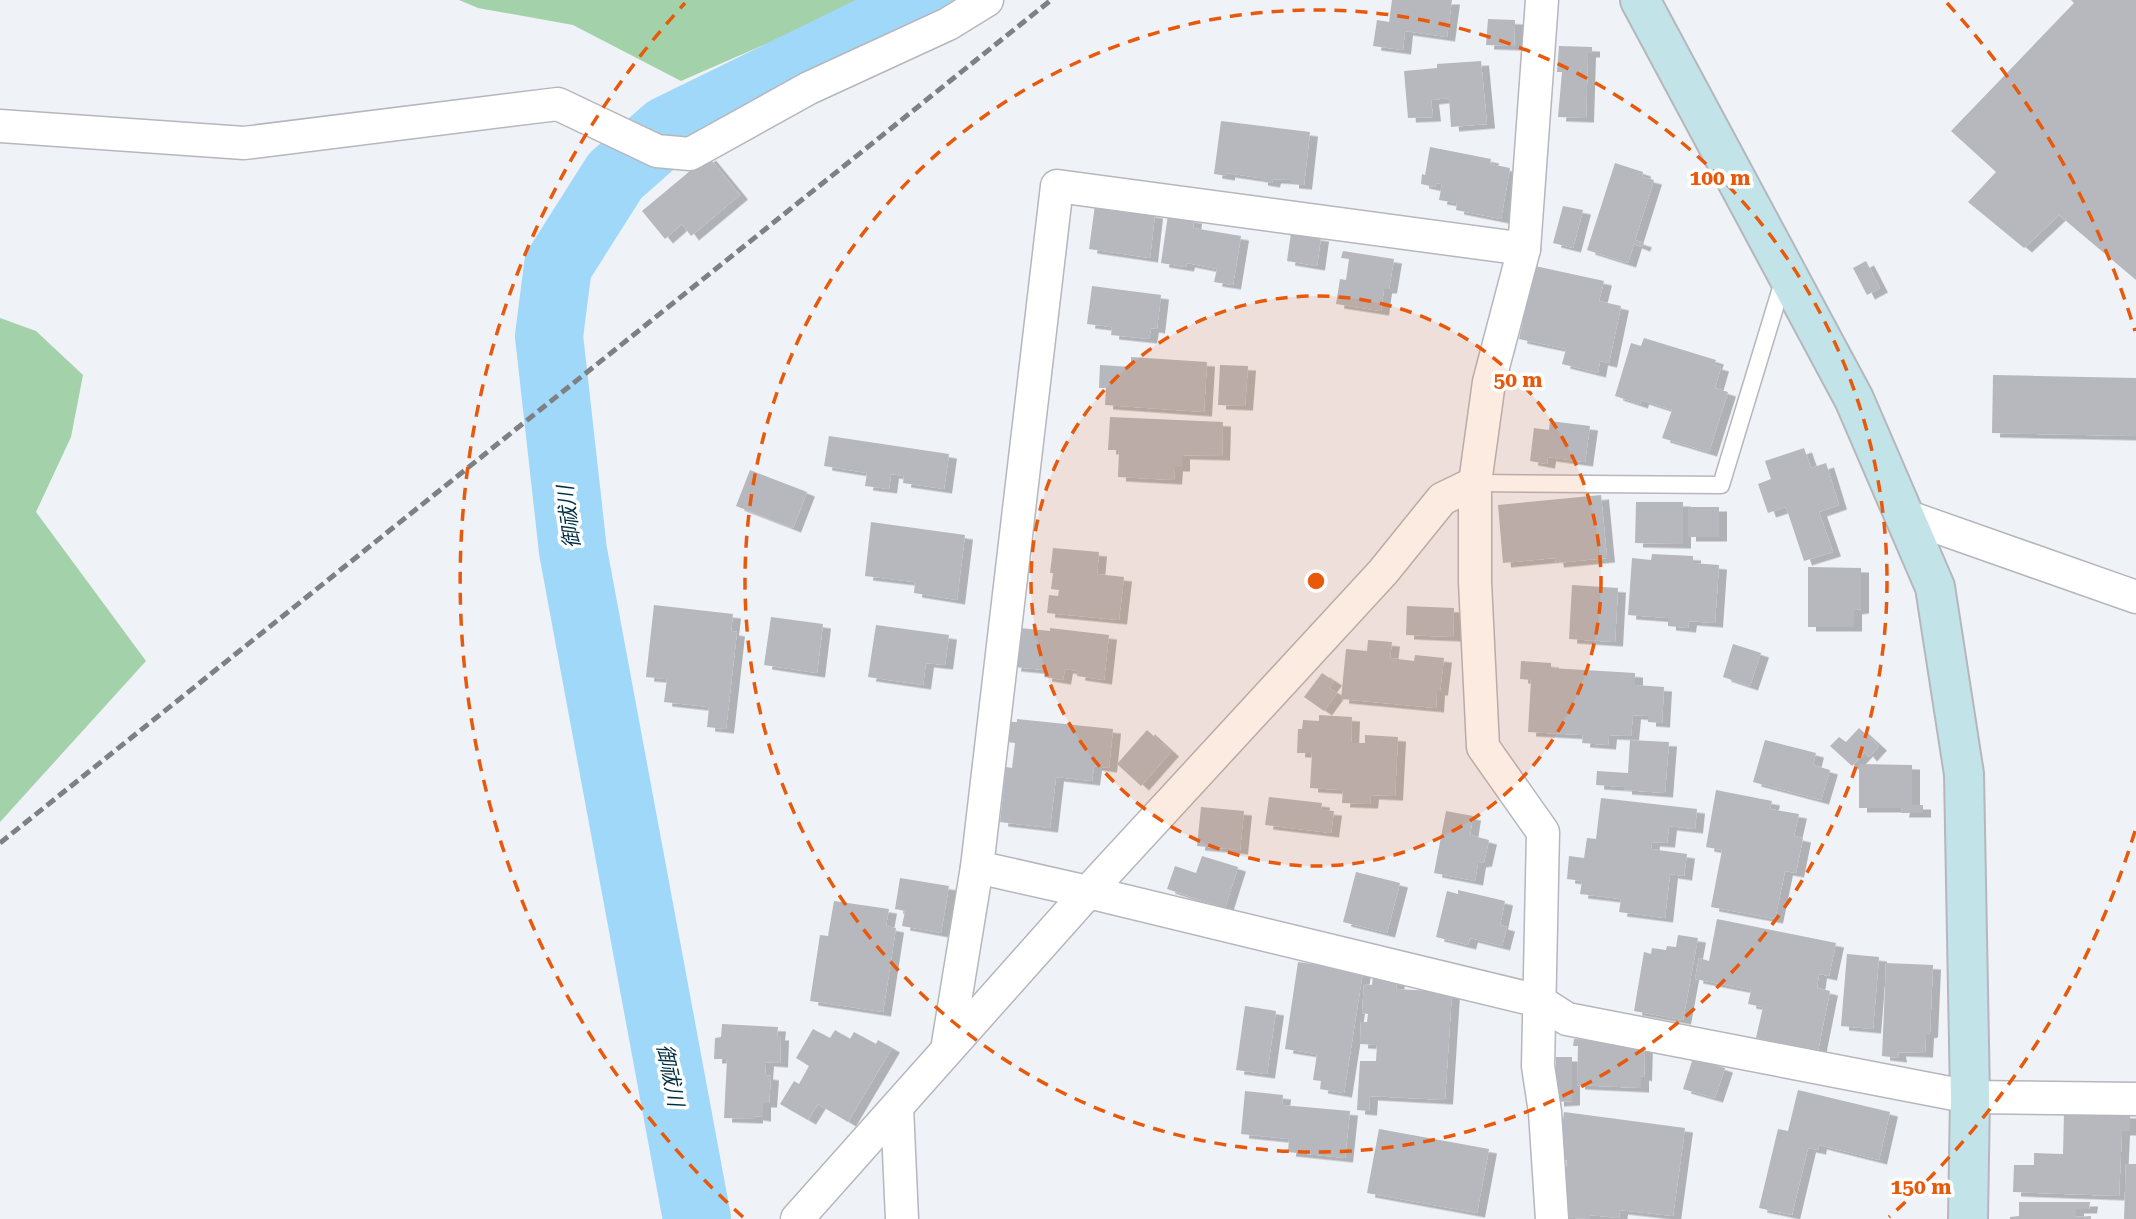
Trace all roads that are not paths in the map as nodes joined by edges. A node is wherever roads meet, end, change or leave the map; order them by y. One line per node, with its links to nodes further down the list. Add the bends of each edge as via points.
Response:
1 (988, 0): 4 (street, via 948,24 808,88 690,154 643,145 558,104 244,144)
2 (1542, 0): 5 (street)
3 (1640, 0): 6 (street)
4 (0, 126)
5 (1524, 249): 7 (street, via 1489,382); 10 (street, via 1057,186)
6 (1786, 272): 7 (lane, via 1721,485); 8 (street, via 1854,399)
7 (1475, 483): 11 (street, via 1442,499 1383,572); 12 (street, via 1483,747 1543,832)
8 (1903, 515): 9 (street); 14 (street, via 1934,587 1964,774)
9 (2136, 597)
10 (976, 867): 11 (street); 13 (street)
11 (1088, 892): 12 (street); 13 (street)
12 (1539, 1001): 14 (street, via 1567,1019); 19 (street, via 1538,1066)
13 (947, 1050): 16 (street)
14 (1970, 1097): 15 (street); 20 (street)
15 (2136, 1099)
16 (897, 1107): 17 (street); 18 (street)
17 (797, 1219)
18 (902, 1219)
19 (1552, 1219)
20 (1968, 1219)

